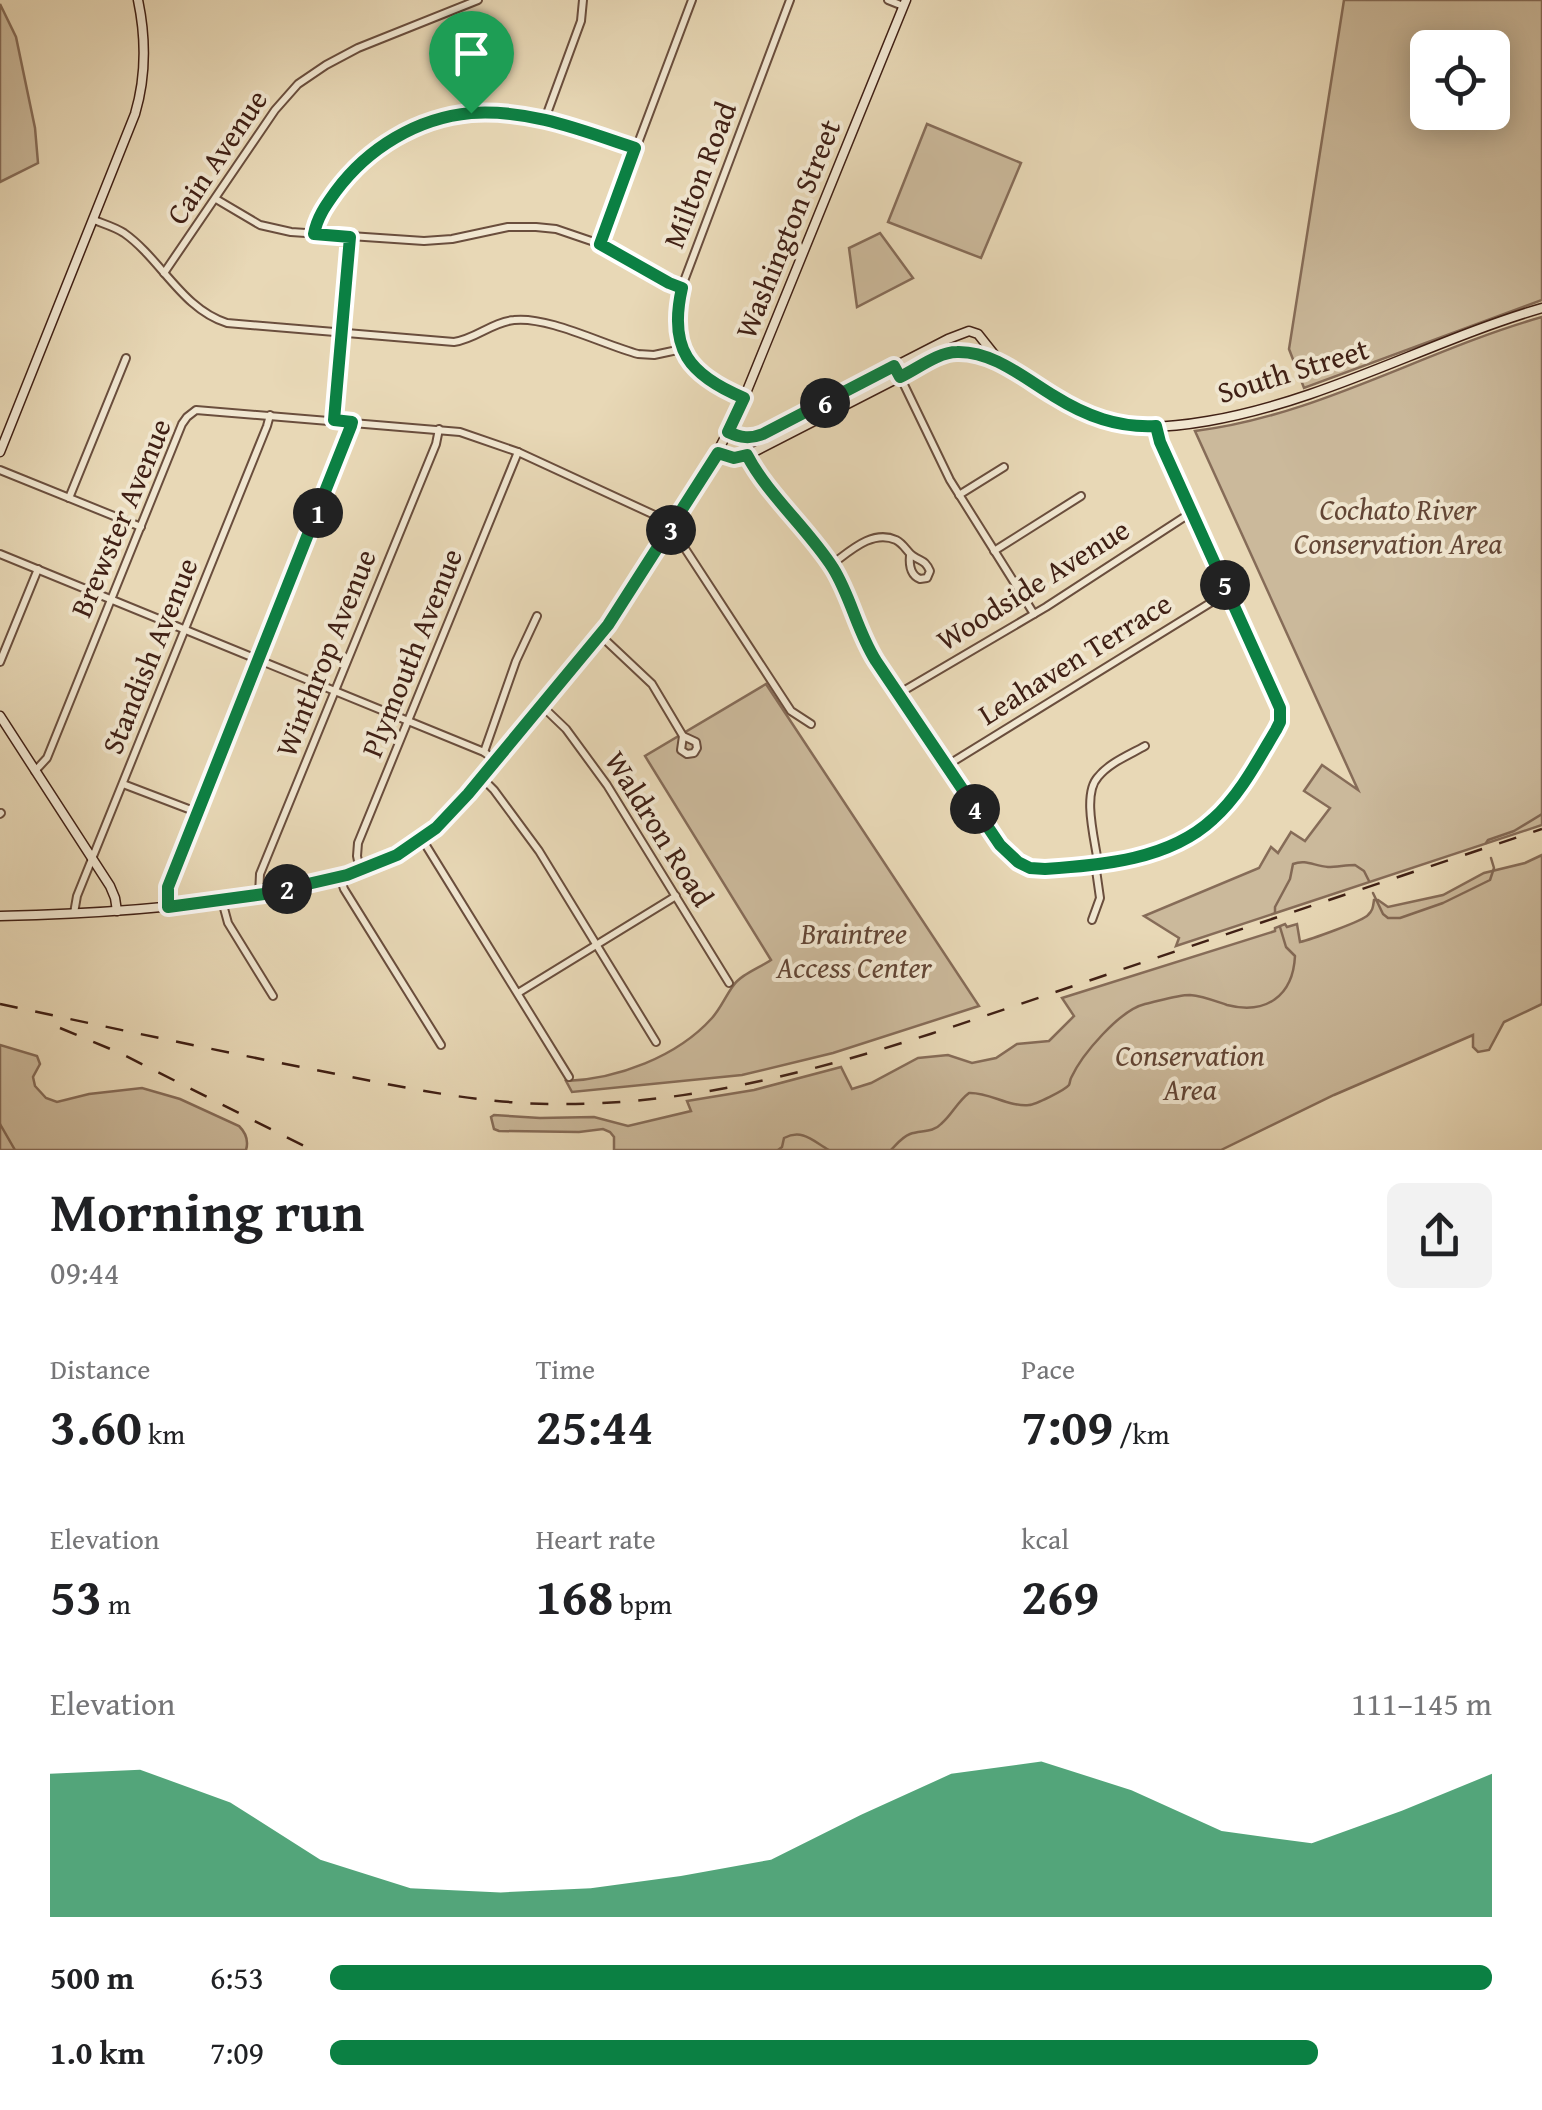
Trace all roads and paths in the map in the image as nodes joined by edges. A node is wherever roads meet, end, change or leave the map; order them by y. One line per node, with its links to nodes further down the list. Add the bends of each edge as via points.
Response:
1 (138, 0): 11 (main road, via 144,47 140,96)
2 (478, 0): 10 (street, Cain Avenue, via 358,48 303,80)
3 (584, 0): 8 (street)
4 (692, 0): 9 (street)
5 (790, 0): 16 (street, Milton Road)
6 (888, 0): 7 (street)
7 (905, 3): 27 (main road, Washington Street)
8 (545, 119): 9 (street); 12 (street, via 471,113 404,132 347,177)
9 (635, 148): 14 (street)
10 (216, 198): 12 (street, via 266,227); 15 (street, Cain Avenue)
11 (94, 220): 15 (street, via 124,234); 34 (main road)
12 (314, 234): 13 (street)
13 (350, 237): 14 (street, via 430,241 530,226); 18 (street)
14 (600, 244): 16 (street)
15 (164, 273): 18 (street, via 221,321)
16 (682, 288): 21 (street, Milton Road)
17 (1542, 308): 31 (main road, South Street, via 1286,402)
18 (343, 332): 21 (street, via 454,342 530,319 638,354); 29 (street)
19 (965, 332): 20 (main road); 22 (main road, via 959,342); 25 (main road)
20 (980, 337): 22 (main road, via 981,348); 24 (main road, South Street)
21 (682, 349): 27 (street, via 704,376)
22 (968, 353): 24 (main road, South Street); 26 (main road, via 948,353)
23 (126, 358): 42 (street)
24 (1004, 364): 31 (main road, South Street, via 1094,417)
25 (894, 366): 26 (street); 33 (main road, via 763,434)
26 (900, 377): 37 (main road); 40 (street)
27 (744, 398): 33 (main road, Washington Street)
28 (270, 415): 29 (street, Brewster Avenue); 44 (street, Brewster Avenue, via 190,414); 55 (street, Standish Avenue)
29 (334, 420): 30 (street, Brewster Avenue)
30 (352, 422): 32 (street, Brewster Avenue); 57 (street)
31 (1156, 426): 43 (street)
32 (439, 429): 35 (street, Brewster Avenue); 59 (street, Winthrop Avenue)
33 (728, 432): 36 (main road, Washington Street)
34 (0, 452)
35 (518, 452): 45 (street, Brewster Avenue); 63 (street, Plymouth Avenue)
36 (718, 453): 37 (main road); 45 (main road, Washington Street)
37 (747, 455): 49 (street)
38 (1004, 467): 40 (street)
39 (0, 470): 42 (street)
40 (959, 495): 46 (street)
41 (1081, 496): 46 (street)
42 (69, 498): 44 (street)
43 (1192, 512): 51 (street); 53 (street, Woodside Avenue)
44 (140, 527): 52 (street, Brewster Avenue)
45 (672, 528): 56 (main road, Washington Street); 64 (street, via 791,711)
46 (994, 551): 53 (street)
47 (0, 554): 50 (street)
48 (910, 555): 49 (street, via 897,540 878,538)
49 (831, 565): 60 (street, via 860,635)
50 (38, 570): 52 (street); 58 (street)
51 (1228, 592): 69 (street, Leahaven Terrace); 76 (street, via 1278,703 1276,730 1226,806 1202,829 1160,852)
52 (111, 600): 55 (street); 70 (street, Brewster Avenue, via 47,758)
53 (1034, 614): 60 (street, Woodside Avenue)
54 (537, 616): 67 (street)
55 (185, 630): 57 (street); 72 (street, Standish Avenue)
56 (600, 635): 61 (main road, Washington Street); 65 (street, via 652,684)
57 (260, 660): 59 (street); 73 (street)
58 (0, 662)
59 (335, 691): 63 (street); 79 (street, Winthrop Avenue, via 260,874)
60 (898, 694): 69 (street)
61 (542, 706): 68 (main road, Washington Street); 80 (street, Waldron Road, via 594,767)
62 (0, 716): 70 (main road)
63 (409, 721): 67 (street); 77 (street, Plymouth Avenue, via 358,844)
64 (811, 724)
65 (683, 736)
66 (1145, 746): 76 (street, via 1092,786)
67 (484, 752): 68 (street)
68 (496, 761): 71 (main road, Washington Street)
69 (946, 766): 76 (street, via 1014,860 1039,869)
70 (35, 772): 75 (main road)
71 (482, 778): 74 (main road, Washington Street); 87 (street, via 531,839)
72 (123, 784): 73 (street); 75 (street, Standish Avenue)
73 (199, 812): 82 (street, via 168,887)
74 (422, 839): 77 (main road, Washington Street); 89 (street)
75 (92, 858): 83 (main road, via 112,890); 84 (street, Standish Avenue)
76 (1096, 863): 86 (street, via 1100,898)
77 (360, 871): 78 (main road, Washington Street)
78 (340, 877): 79 (main road, Washington Street); 92 (street)
79 (259, 895): 81 (main road, Washington Street)
80 (676, 896): 87 (street); 88 (street, Waldron Road)
81 (222, 901): 82 (main road, Washington Street); 90 (street, via 228,923)
82 (168, 907): 83 (main road, Washington Street)
83 (116, 911): 84 (main road, Washington Street)
84 (74, 913): 85 (main road, Washington Street)
85 (0, 916)
86 (1092, 920)
87 (597, 945): 89 (street); 91 (street)
88 (729, 983)
89 (518, 993): 93 (street)
90 (273, 996)
91 (656, 1042)
92 (441, 1044)
93 (569, 1077)

